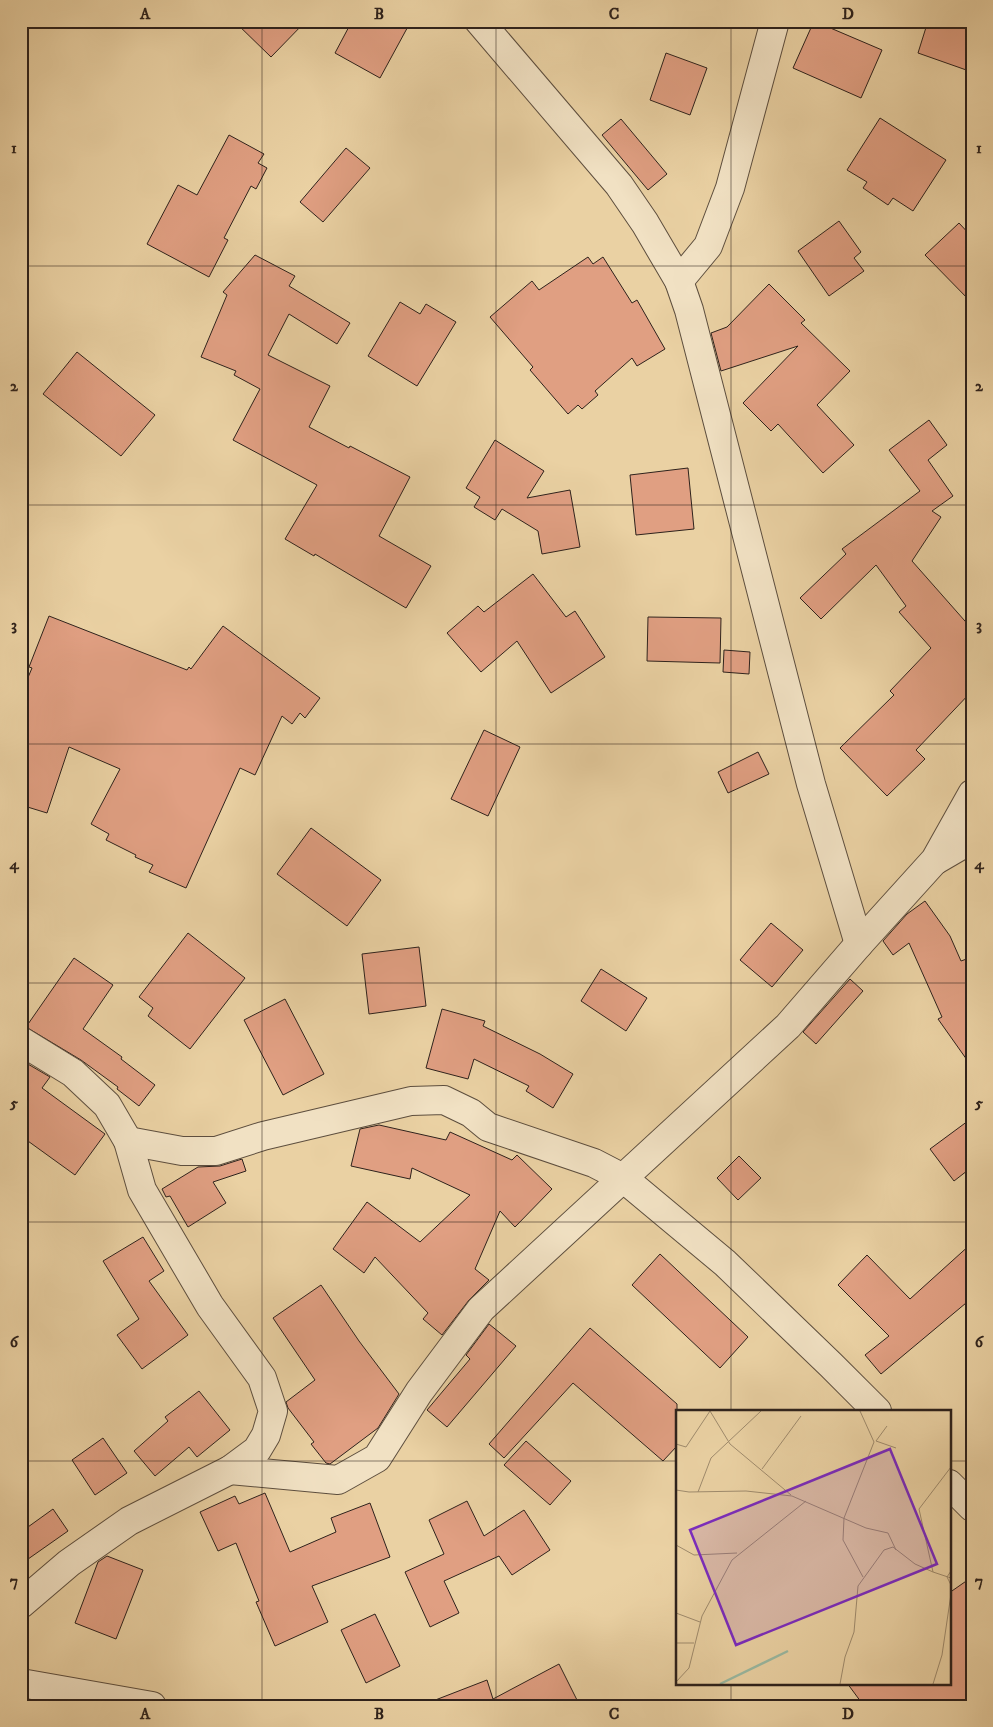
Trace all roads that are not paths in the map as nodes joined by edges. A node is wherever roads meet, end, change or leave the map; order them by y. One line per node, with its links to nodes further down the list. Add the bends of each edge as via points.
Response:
1 (479, 21): 3 (street, via 619,185)
2 (774, 21): 3 (street, via 730,188 708,246)
3 (679, 281): 7 (street, via 811,784)
4 (972, 794): 6 (street)
5 (972, 839): 6 (street)
6 (934, 860): 7 (street)
7 (859, 944): 10 (street, via 788,1026)
8 (21, 1041): 9 (street, via 73,1073 107,1106)
9 (128, 1141): 10 (street, via 182,1152 216,1151 263,1136 411,1101 444,1100 470,1112 488,1127 594,1163); 12 (street, via 142,1190 210,1306 262,1378 273,1412 257,1450)
10 (623, 1178): 11 (street, via 725,1263); 12 (street, via 481,1309 419,1392 377,1458 338,1480)
11 (876, 1410)
12 (230, 1470): 15 (street, via 129,1521 69,1563)
13 (950, 1485): 14 (street)
14 (972, 1507)
15 (21, 1604)
16 (21, 1683): 17 (street)
17 (152, 1706)

